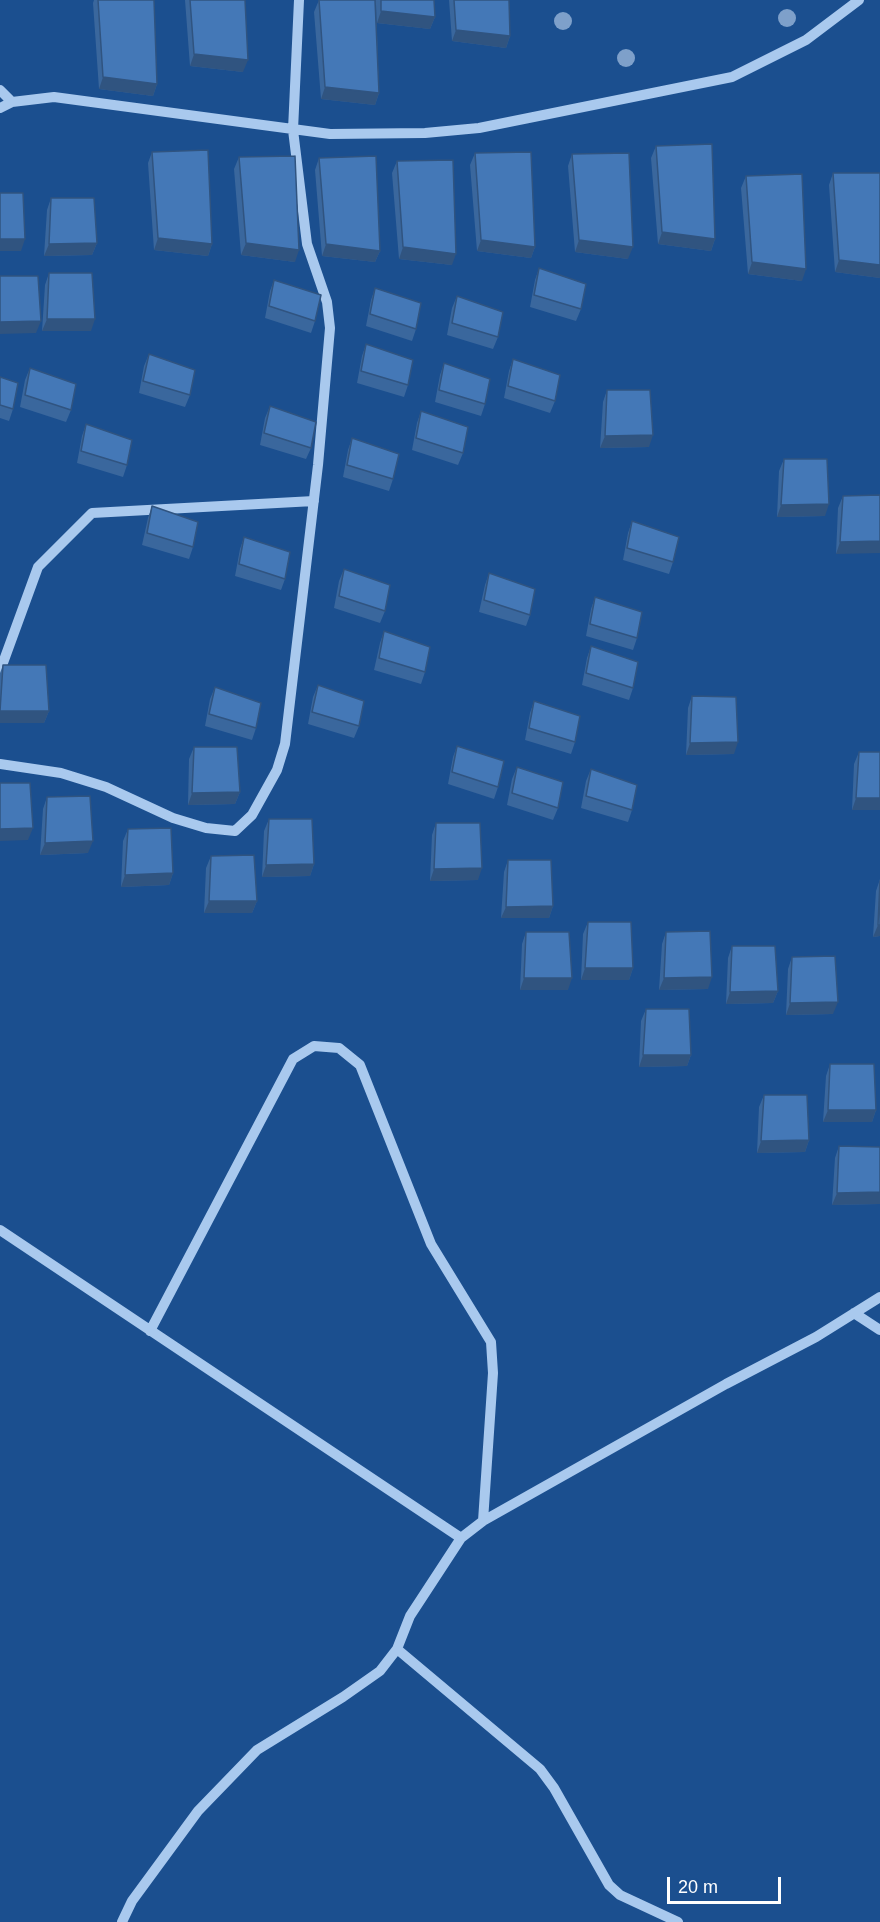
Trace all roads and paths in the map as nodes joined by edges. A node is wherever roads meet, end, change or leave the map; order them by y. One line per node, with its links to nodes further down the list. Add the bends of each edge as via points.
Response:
1 (299, 0): 6 (street)
2 (859, 0): 6 (street, via 806,40 732,77 479,128 425,134)
3 (0, 90): 4 (street)
4 (12, 102): 5 (street); 6 (street, via 54,97)
5 (0, 108)
6 (293, 130): 7 (street, via 307,244 327,302 330,328)
7 (314, 501): 8 (street, via 92,513 38,567); 9 (street, via 285,744 277,770 252,815 236,831 206,828 173,818 106,787 61,773)
8 (0, 671)
9 (0, 764)
10 (0, 1230): 14 (street)
11 (880, 1297): 12 (street)
12 (854, 1312): 13 (street); 15 (street, via 816,1337)
13 (880, 1330)
14 (150, 1331): 15 (street, via 293,1059 314,1046 339,1048 360,1065 431,1244 491,1342 493,1372); 16 (street)
15 (483, 1521): 16 (street)
16 (461, 1539): 17 (street, via 410,1616)
17 (398, 1649): 18 (street, via 380,1671 257,1750 198,1810 132,1901); 19 (street, via 540,1770 609,1886)
18 (122, 1922)
19 (678, 1922)

